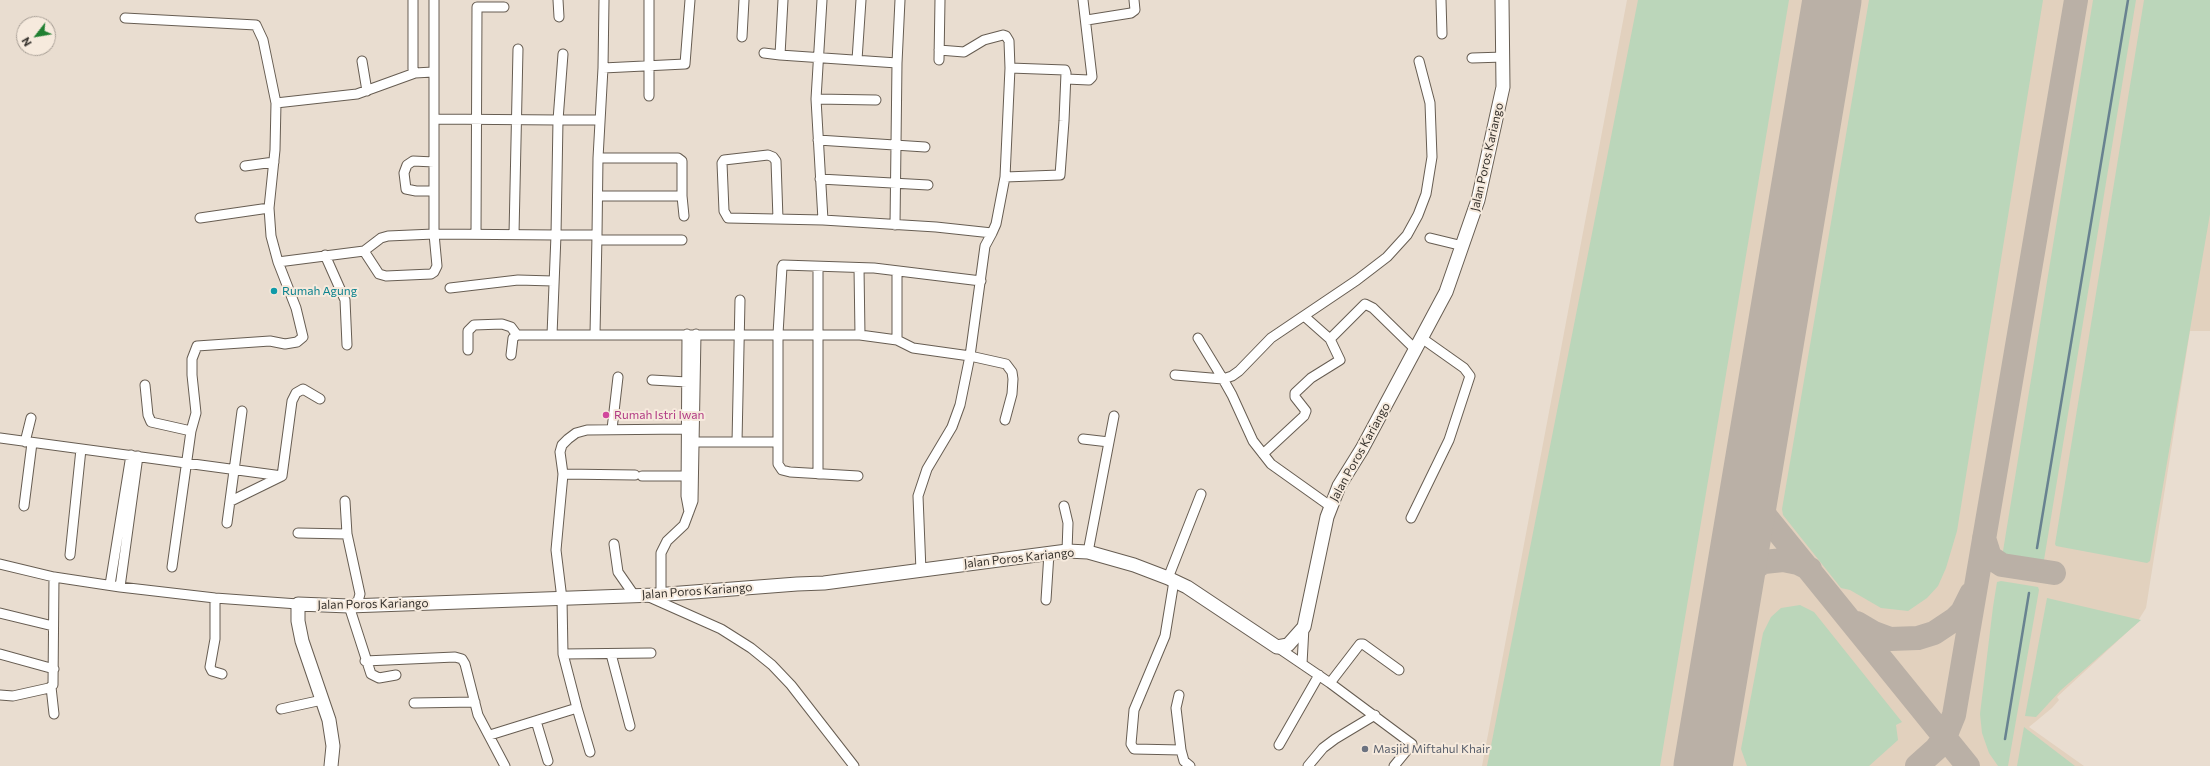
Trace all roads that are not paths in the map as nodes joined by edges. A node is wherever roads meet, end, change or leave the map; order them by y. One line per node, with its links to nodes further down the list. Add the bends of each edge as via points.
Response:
1 (413, 0): 40 (street, via 412,62)
2 (434, 0): 39 (street)
3 (558, 0): 18 (street)
4 (604, 0): 37 (street)
5 (649, 0): 36 (street)
6 (690, 0): 36 (street, via 685,64)
7 (744, 0): 22 (street)
8 (783, 0): 27 (street)
9 (822, 0): 28 (street)
10 (861, 0): 31 (street)
11 (900, 0): 35 (street)
12 (940, 0): 24 (street)
13 (1083, 0): 20 (street)
14 (1134, 0): 20 (street, via 1135,10 1131,13)
15 (1441, 0): 21 (street)
16 (1502, 0): 29 (main road, Jalan Poros Kariango)
17 (504, 7): 48 (street, via 477,7)
18 (559, 17)
19 (125, 18): 46 (street, via 256,25 263,40)
20 (1087, 20): 41 (street, via 1092,77 1089,80)
21 (1442, 34)
22 (742, 37)
23 (518, 49): 49 (street)
24 (939, 50): 32 (street); 38 (street, via 964,52 984,40 1003,35 1010,41)
25 (764, 53): 27 (street)
26 (562, 54): 50 (street)
27 (780, 55): 28 (street)
28 (818, 56): 31 (street); 44 (street)
29 (1504, 57): 30 (street); 80 (main road, Jalan Poros Kariango, via 1500,106 1478,200)
30 (1472, 58)
31 (857, 60): 35 (street)
32 (939, 60)
33 (1419, 61): 91 (street, via 1430,103 1432,157 1426,194 1418,215 1407,234 1387,257)
34 (362, 62): 42 (street)
35 (897, 63): 53 (street)
36 (648, 67): 37 (street); 43 (street)
37 (603, 68): 51 (street)
38 (1010, 68): 41 (street, via 1063,69 1066,72); 59 (street)
39 (433, 72): 40 (street); 47 (street)
40 (415, 73): 42 (street)
41 (1066, 79): 59 (street, via 1060,175)
42 (367, 91): 46 (street)
43 (649, 96)
44 (816, 99): 45 (street); 52 (street)
45 (876, 100)
46 (276, 103): 56 (street)
47 (434, 119): 48 (street); 57 (street)
48 (477, 120): 49 (street); 74 (street)
49 (516, 120): 50 (street); 75 (street)
50 (558, 120): 51 (street); 76 (street)
51 (600, 120): 55 (street)
52 (818, 140): 53 (street); 60 (street)
53 (897, 146): 54 (street); 61 (street)
54 (925, 147)
55 (598, 158): 64 (street); 65 (street, via 678,158 682,161)
56 (274, 162): 58 (street); 66 (street)
57 (434, 162): 63 (street); 63 (street, via 413,161 404,173 406,189)
58 (245, 166)
59 (1005, 176): 72 (street)
60 (820, 179): 61 (street); 70 (street)
61 (896, 183): 62 (street); 71 (street)
62 (928, 185)
63 (434, 191): 73 (street)
64 (598, 196): 65 (street); 77 (street)
65 (682, 196): 67 (street)
66 (269, 208): 68 (street); 83 (street, via 271,236)
67 (684, 216)
68 (200, 218)
69 (778, 219): 69 (street, via 726,217 722,163 724,160 768,155 773,157 776,161); 70 (street)
70 (823, 220): 71 (street)
71 (895, 225): 72 (street)
72 (992, 233): 88 (street, via 985,246)
73 (434, 234): 74 (street); 81 (street, via 388,236 381,238); 81 (street, via 437,266 431,274 379,274)
74 (476, 234): 75 (street)
75 (514, 234): 76 (street)
76 (556, 235): 77 (street); 87 (street)
77 (597, 238): 79 (street); 92 (street)
78 (1430, 238): 80 (street)
79 (682, 240)
80 (1463, 246): 104 (main road, Jalan Poros Kariango, via 1446,292)
81 (364, 251): 82 (street)
82 (325, 255): 83 (street); 103 (street, via 345,300)
83 (278, 262): 121 (street, via 296,308 303,337 297,342 285,344 270,341 197,346 192,367 196,413)
84 (818, 267): 85 (street); 95 (street, via 783,265); 99 (street)
85 (859, 268): 86 (street); 96 (street)
86 (897, 271): 88 (street); 102 (street)
87 (553, 281): 89 (street, via 518,280); 98 (street)
88 (981, 281): 107 (street)
89 (450, 288)
90 (740, 300): 94 (street)
91 (1304, 316): 101 (street); 110 (street, via 1271,338 1232,376)
92 (594, 334): 93 (street); 98 (street)
93 (691, 334): 94 (street); 112 (street); 125 (street)
94 (740, 334): 95 (street); 126 (street)
95 (778, 334): 99 (street); 127 (street)
96 (860, 334): 99 (street); 102 (street)
97 (518, 335): 98 (street); 105 (street, via 508,325 474,325 468,335); 106 (street, via 513,338)
98 (552, 335)
99 (818, 335): 135 (street)
100 (1198, 338): 110 (street)
101 (1330, 339): 104 (street, via 1365,304); 130 (street, via 1340,360 1311,378 1295,393 1295,397 1306,411 1304,416)
102 (897, 340): 107 (street, via 913,348)
103 (347, 345)
104 (1420, 345): 144 (main road, Jalan Poros Kariango); 146 (street, via 1464,368 1470,376 1449,440)
105 (468, 350)
106 (511, 355)
107 (970, 356): 118 (street, via 1010,367 1013,379 1012,394); 157 (street, via 955,420 927,469 918,496)
108 (1174, 375): 110 (street)
109 (618, 377): 119 (street)
110 (1222, 379): 130 (street, via 1253,440)
111 (652, 380): 112 (street)
112 (687, 382): 120 (street)
113 (145, 385): 121 (street, via 151,422)
114 (320, 399): 136 (street, via 303,389 296,393 292,401)
115 (242, 411): 133 (street)
116 (1114, 416): 128 (street)
117 (31, 418): 124 (street)
118 (1004, 420)
119 (612, 429): 120 (street); 134 (street, via 587,430 568,439 560,452)
120 (686, 429): 137 (street)
121 (191, 431): 132 (street)
122 (0, 438): 124 (street)
123 (1084, 439): 128 (street)
124 (29, 442): 129 (street); 142 (street)
125 (694, 442): 126 (street); 145 (street, via 693,501)
126 (738, 442): 127 (street)
127 (777, 442): 135 (street, via 778,464 782,470)
128 (1109, 442): 152 (street)
129 (81, 449): 131 (street); 154 (street)
130 (1263, 454): 144 (street, via 1278,471)
131 (134, 455): 132 (street); 160 (street); 161 (street)
132 (187, 462): 133 (street); 156 (street)
133 (235, 470): 136 (street); 140 (street)
134 (563, 474): 137 (street); 165 (street, via 556,550)
135 (818, 474): 138 (street)
136 (282, 476): 140 (street)
137 (686, 476): 145 (street)
138 (858, 476)
139 (1201, 494): 159 (street)
140 (231, 501): 147 (street)
141 (345, 501): 149 (street)
142 (24, 506)
143 (1064, 506): 151 (street, via 1068,523)
144 (1330, 506): 171 (main road, Jalan Poros Kariango, via 1318,551)
145 (689, 512): 162 (street, via 684,525 667,541 661,553)
146 (1411, 518)
147 (227, 522)
148 (298, 533): 149 (street)
149 (347, 534): 168 (street, via 360,594 358,600)
150 (614, 544): 163 (street, via 618,572)
151 (1066, 551): 152 (main road, Jalan Poros Kariango); 153 (main road, Jalan Poros Kariango)
152 (1088, 552): 159 (main road, Jalan Poros Kariango, via 1134,565)
153 (1049, 553): 157 (main road, Jalan Poros Kariango); 166 (street)
154 (70, 555)
155 (0, 564): 158 (street)
156 (172, 567)
157 (921, 571): 162 (main road, Jalan Poros Kariango, via 824,583)
158 (54, 577): 160 (street); 170 (street)
159 (1171, 580): 172 (main road, Jalan Poros Kariango, via 1210,602); 199 (street, via 1165,636 1134,710 1131,744 1134,749)
160 (110, 585): 161 (street)
161 (120, 587): 164 (street)
162 (661, 594): 163 (main road, Jalan Poros Kariango)
163 (640, 595): 165 (main road, Jalan Poros Kariango); 204 (street, via 721,630 751,648 772,665 790,685)
164 (216, 598): 167 (street); 181 (street, via 215,639 210,667 212,671)
165 (562, 599): 168 (main road, Jalan Poros Kariango); 175 (street)
166 (1046, 600)
167 (298, 604): 168 (main road, Jalan Poros Kariango); 188 (main road, via 302,640)
168 (349, 606): 177 (street)
169 (0, 613): 170 (street)
170 (53, 626): 179 (street)
171 (1304, 627): 172 (main road, Jalan Poros Kariango, via 1291,643); 178 (street)
172 (1277, 648): 178 (street)
173 (651, 653): 176 (street)
174 (0, 654): 179 (street)
175 (563, 654): 176 (street); 191 (street)
176 (611, 654): 196 (street)
177 (365, 661): 182 (street, via 374,677); 189 (street, via 455,656 462,659 465,664)
178 (1302, 664): 183 (street)
179 (54, 670): 185 (street)
180 (1399, 670): 184 (street, via 1360,644)
181 (222, 674)
182 (396, 675)
183 (1319, 675): 184 (street); 198 (street)
184 (1330, 683): 194 (street)
185 (51, 687): 186 (street, via 13,696); 193 (street)
186 (0, 695)
187 (1179, 695): 199 (street, via 1176,708)
188 (322, 700): 192 (street); 202 (main road, via 333,746)
189 (475, 702): 190 (street); 197 (street, via 482,723)
190 (414, 703)
191 (577, 708): 195 (street); 200 (street)
192 (281, 709)
193 (54, 714)
194 (1374, 715): 206 (street, via 1323,748); 207 (street, via 1412,744)
195 (536, 721): 197 (street); 201 (street)
196 (630, 726)
197 (490, 735): 203 (street)
198 (1279, 745)
199 (1181, 750): 205 (street, via 1184,761)
200 (590, 752)
201 (548, 761)
202 (331, 766)
203 (505, 766)
204 (854, 766)
205 (1190, 766)
206 (1308, 766)
207 (1394, 766)

